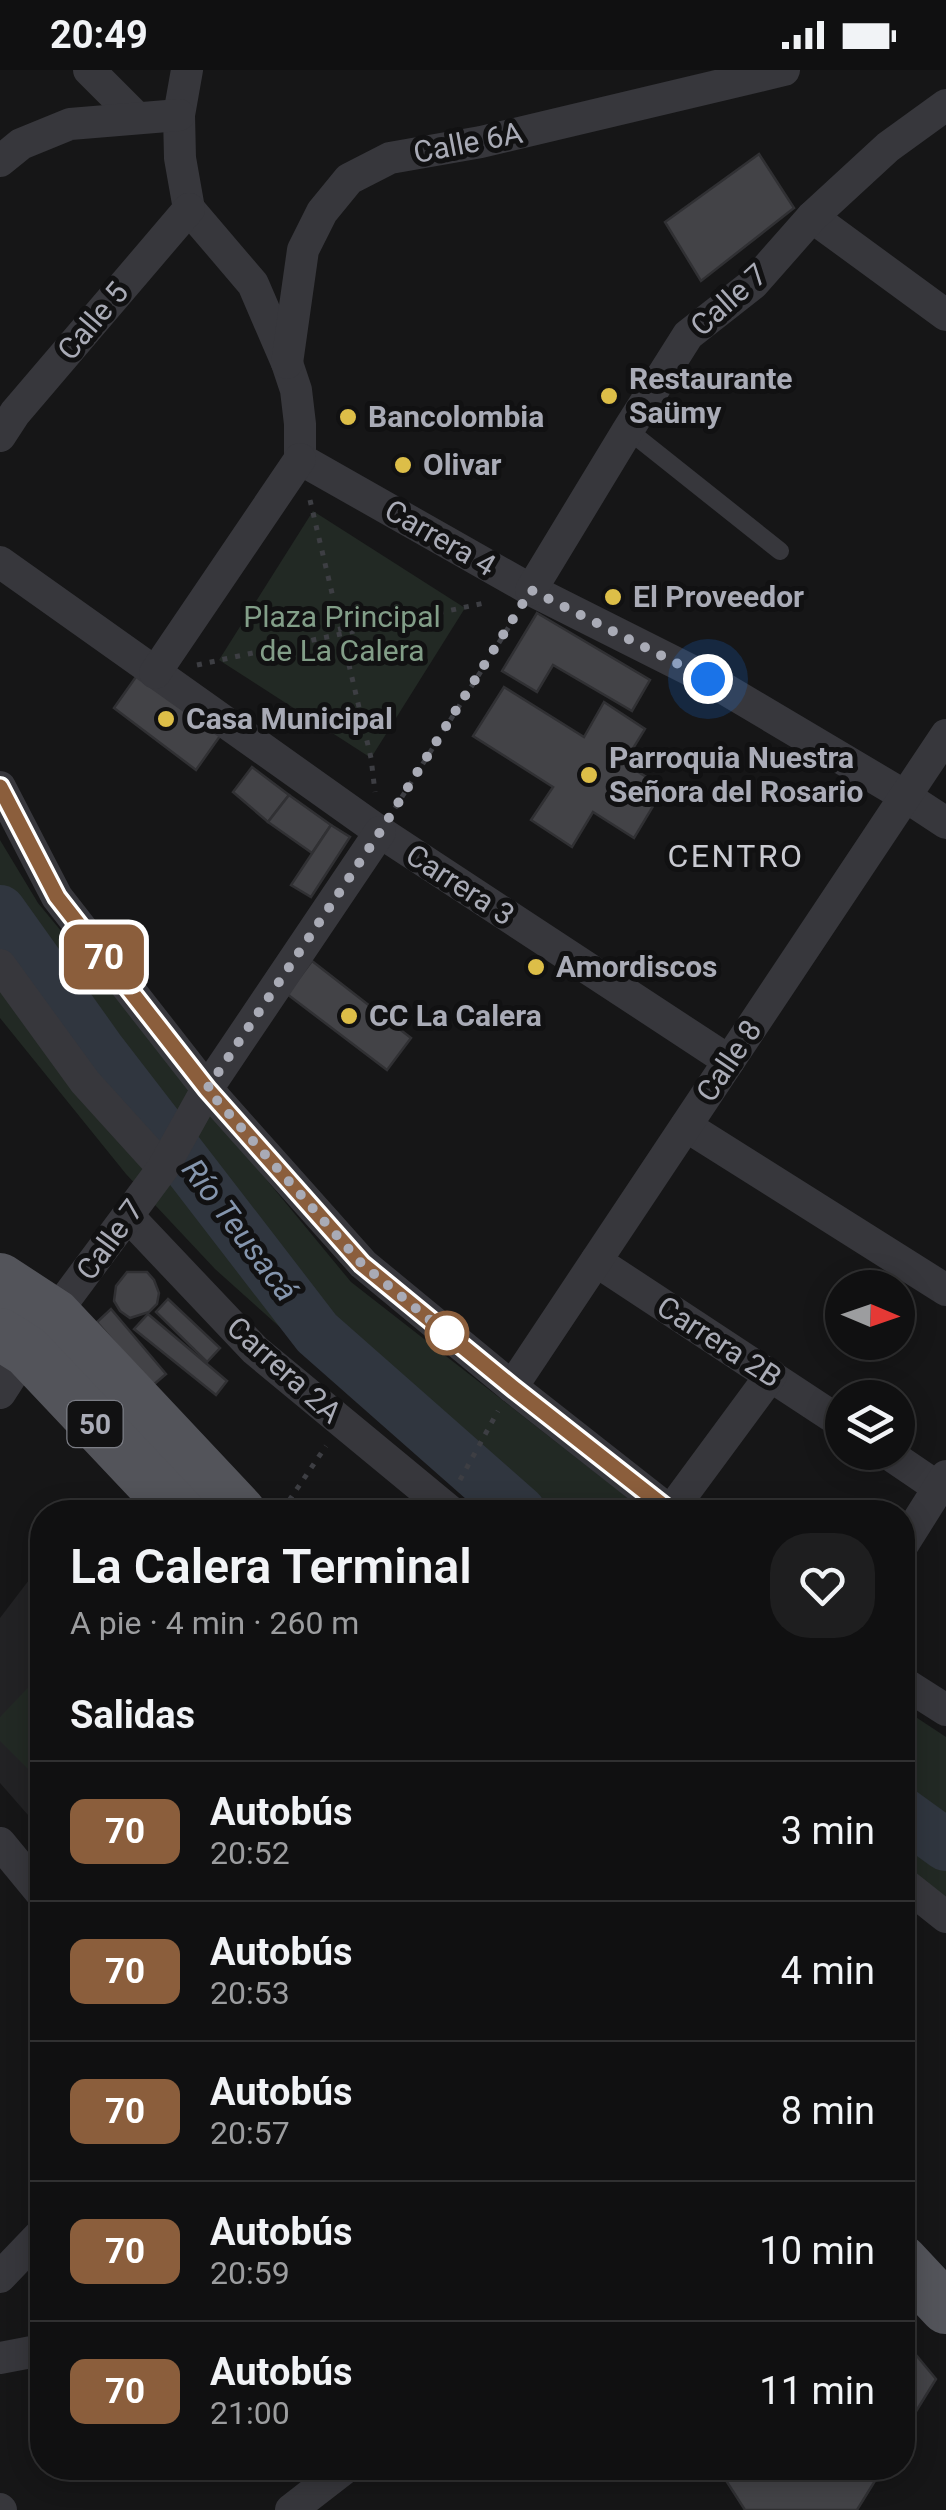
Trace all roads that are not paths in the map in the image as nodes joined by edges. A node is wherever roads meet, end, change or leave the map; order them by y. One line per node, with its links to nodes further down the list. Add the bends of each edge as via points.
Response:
1 (89, 70): 6 (street)
2 (187, 70): 5 (street)
3 (772, 71): 11 (street, Calle 6A, via 390,158 349,179 303,250)
4 (946, 105): 9 (street, Calle 7, via 888,146)
5 (179, 115): 6 (street); 8 (street)
6 (137, 118): 7 (street, via 70,124 21,144)
7 (0, 161)
8 (189, 209): 11 (street, via 252,284); 13 (street, Calle 5)
9 (812, 216): 10 (street); 12 (street, Calle 7, via 753,284 688,335)
10 (946, 315)
11 (287, 363): 14 (street)
12 (628, 430): 15 (lane); 17 (street, Calle 7)
13 (0, 436)
14 (300, 458): 17 (street, Carrera 4); 18 (street)
15 (780, 552)
16 (0, 562): 18 (street, Carrera 3)
17 (531, 590): 21 (street, Carrera 4, via 708,679)
18 (155, 673): 23 (street, Carrera 3)
19 (946, 735): 21 (street, Calle 8)
20 (0, 787): 26 (street, via 57,897)
21 (905, 796): 22 (street, Carrera 4); 25 (street, Calle 8)
22 (946, 823)
23 (380, 832): 25 (street, Carrera 3); 26 (street, Calle 7)
24 (0, 965): 28 (street, via 85,1082)
25 (729, 1062): 27 (street, Calle 8)
26 (207, 1089): 28 (street, Calle 7); 35 (street, via 362,1264)
27 (686, 1126): 30 (street, Calle 8); 32 (street)
28 (162, 1168): 29 (street, Calle 7)
29 (128, 1216): 33 (street, Calle 7); 41 (street, Carrera 2A, via 255,1350)
30 (596, 1262): 34 (street, Carrera 2B); 35 (street, Calle 8)
31 (0, 1279): 33 (main road, 50)
32 (946, 1290)
33 (21, 1348): 39 (main road, 50); 40 (main road, 50)
34 (771, 1375): 36 (street, Carrera 2B); 43 (street)
35 (512, 1387): 42 (street)
36 (825, 1412)
37 (915, 1468): 38 (street)
38 (942, 1482): 44 (street)
39 (167, 1500)
40 (224, 1500)
41 (436, 1500)
42 (655, 1500)
43 (679, 1500)
44 (915, 1525)
45 (915, 1690): 46 (street)
46 (946, 1710)
47 (0, 1843): 48 (street)
48 (30, 1879)
49 (915, 1892): 50 (street)
50 (946, 1917)
51 (30, 2245): 53 (street)
52 (915, 2275): 54 (main road)
53 (0, 2277)
54 (946, 2308)
55 (30, 2352): 56 (street)
56 (0, 2358)
57 (330, 2480): 58 (street)
58 (291, 2510)

